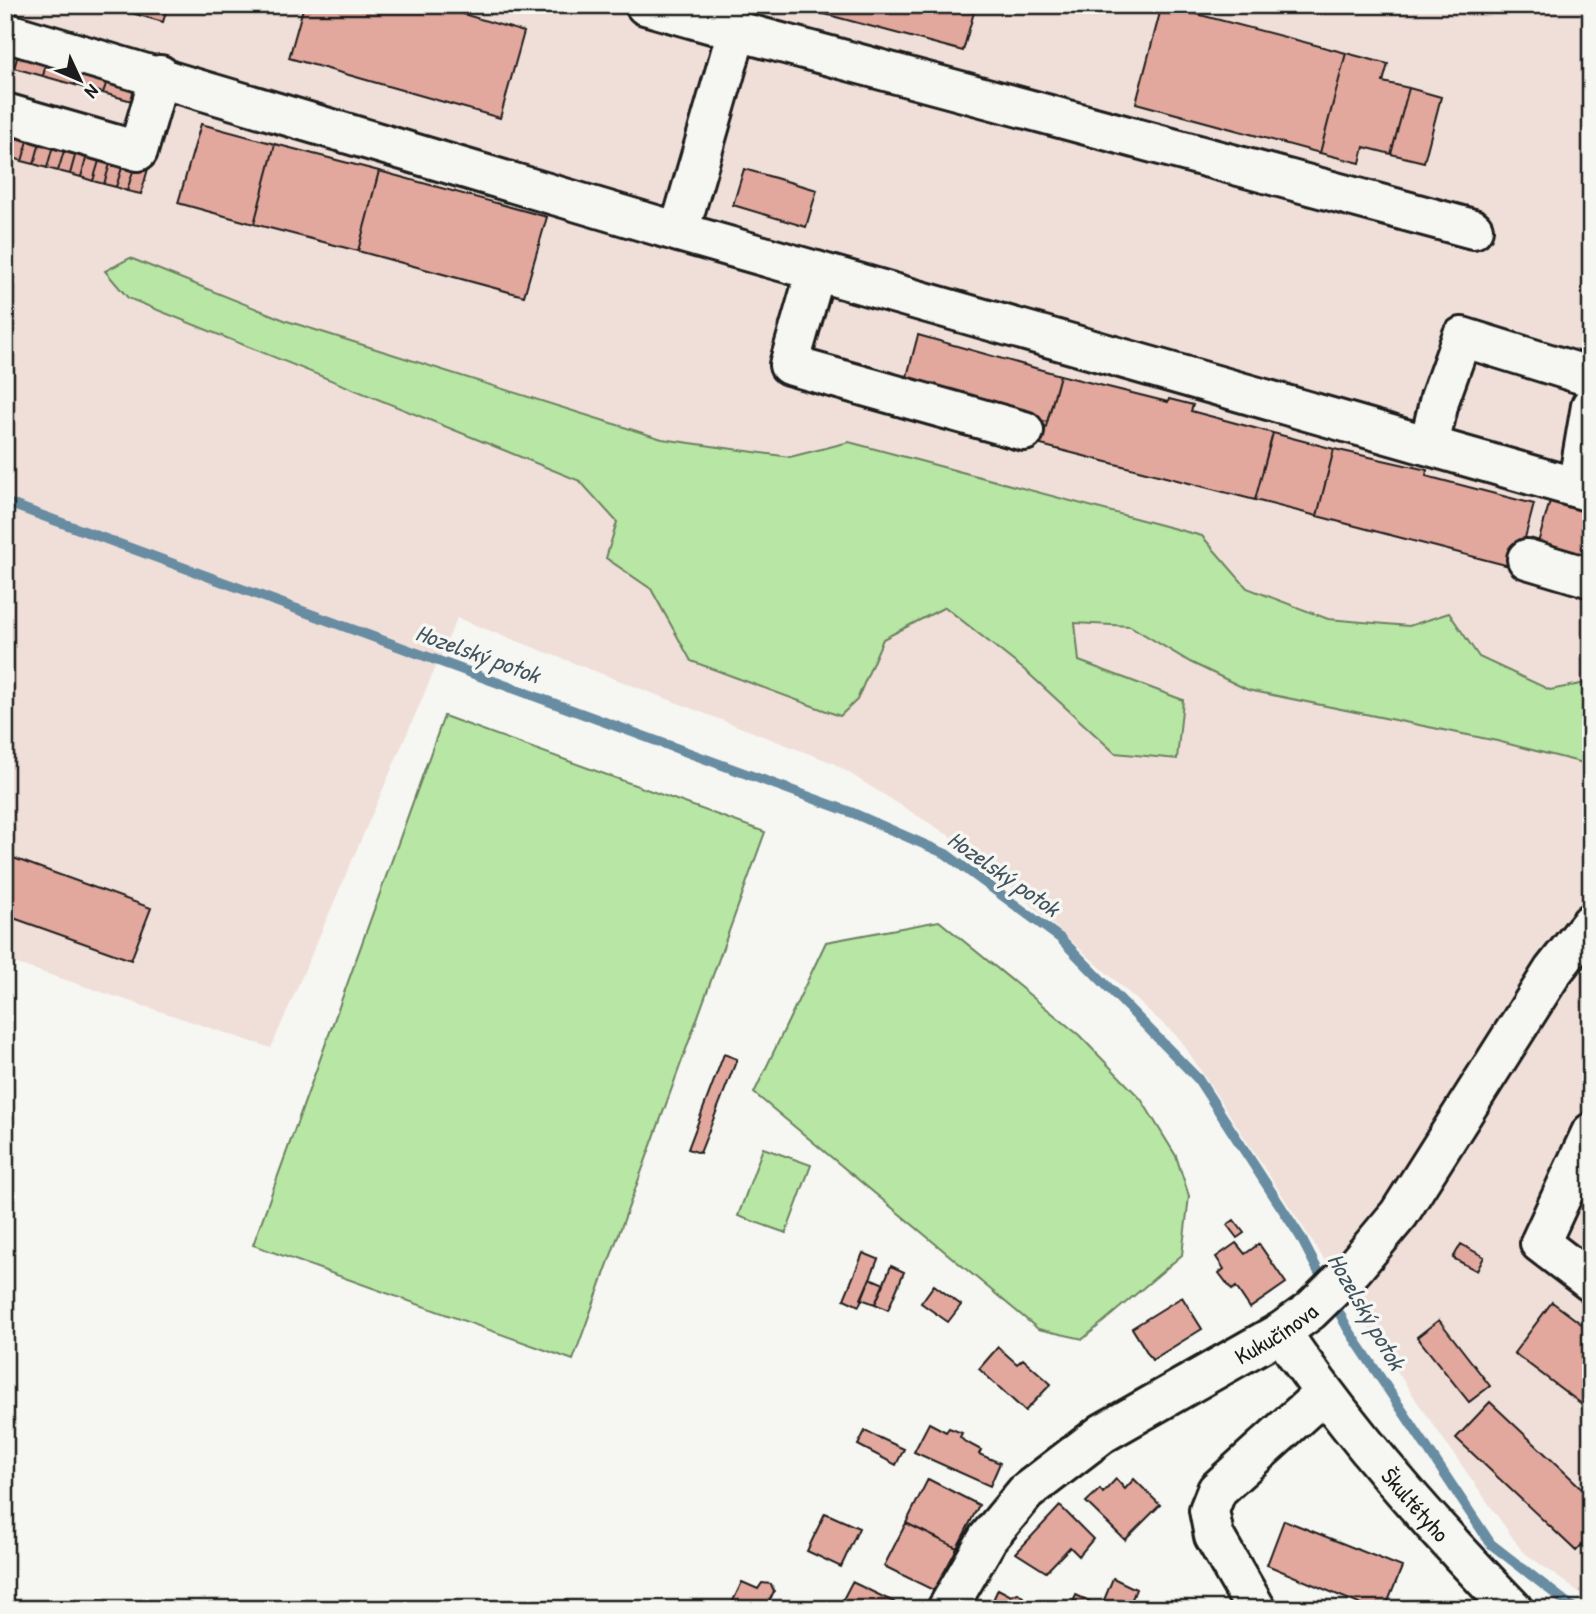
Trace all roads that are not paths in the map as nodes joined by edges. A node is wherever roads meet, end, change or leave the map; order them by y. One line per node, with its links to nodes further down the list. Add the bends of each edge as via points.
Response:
1 (645, 5): 2 (street)
2 (737, 31): 6 (street); 7 (street)
3 (5, 32): 4 (street)
4 (160, 75): 5 (street, via 138,151); 7 (street)
5 (5, 113)
6 (1473, 229)
7 (679, 232): 8 (street)
8 (816, 271): 11 (street, via 789,365); 12 (street)
9 (1591, 377): 12 (street, via 1462,337)
10 (1591, 406): 13 (street)
11 (1024, 431)
12 (1429, 445): 13 (street)
13 (1584, 490)
14 (1527, 559): 15 (street)
15 (1591, 578)
16 (1591, 923): 19 (street, Kukučínova, via 1553,971 1398,1214 1353,1269)
17 (1591, 1133): 18 (street, via 1540,1243)
18 (1591, 1282)
19 (1296, 1322): 20 (street, Škultétyho); 21 (street, Kukučínova, via 1103,1433 1026,1492 988,1538)
20 (1323, 1394): 22 (street, via 1217,1490 1209,1510 1213,1536); 23 (street, Škultétyho)
21 (947, 1609)
22 (1256, 1609)
23 (1513, 1609)

